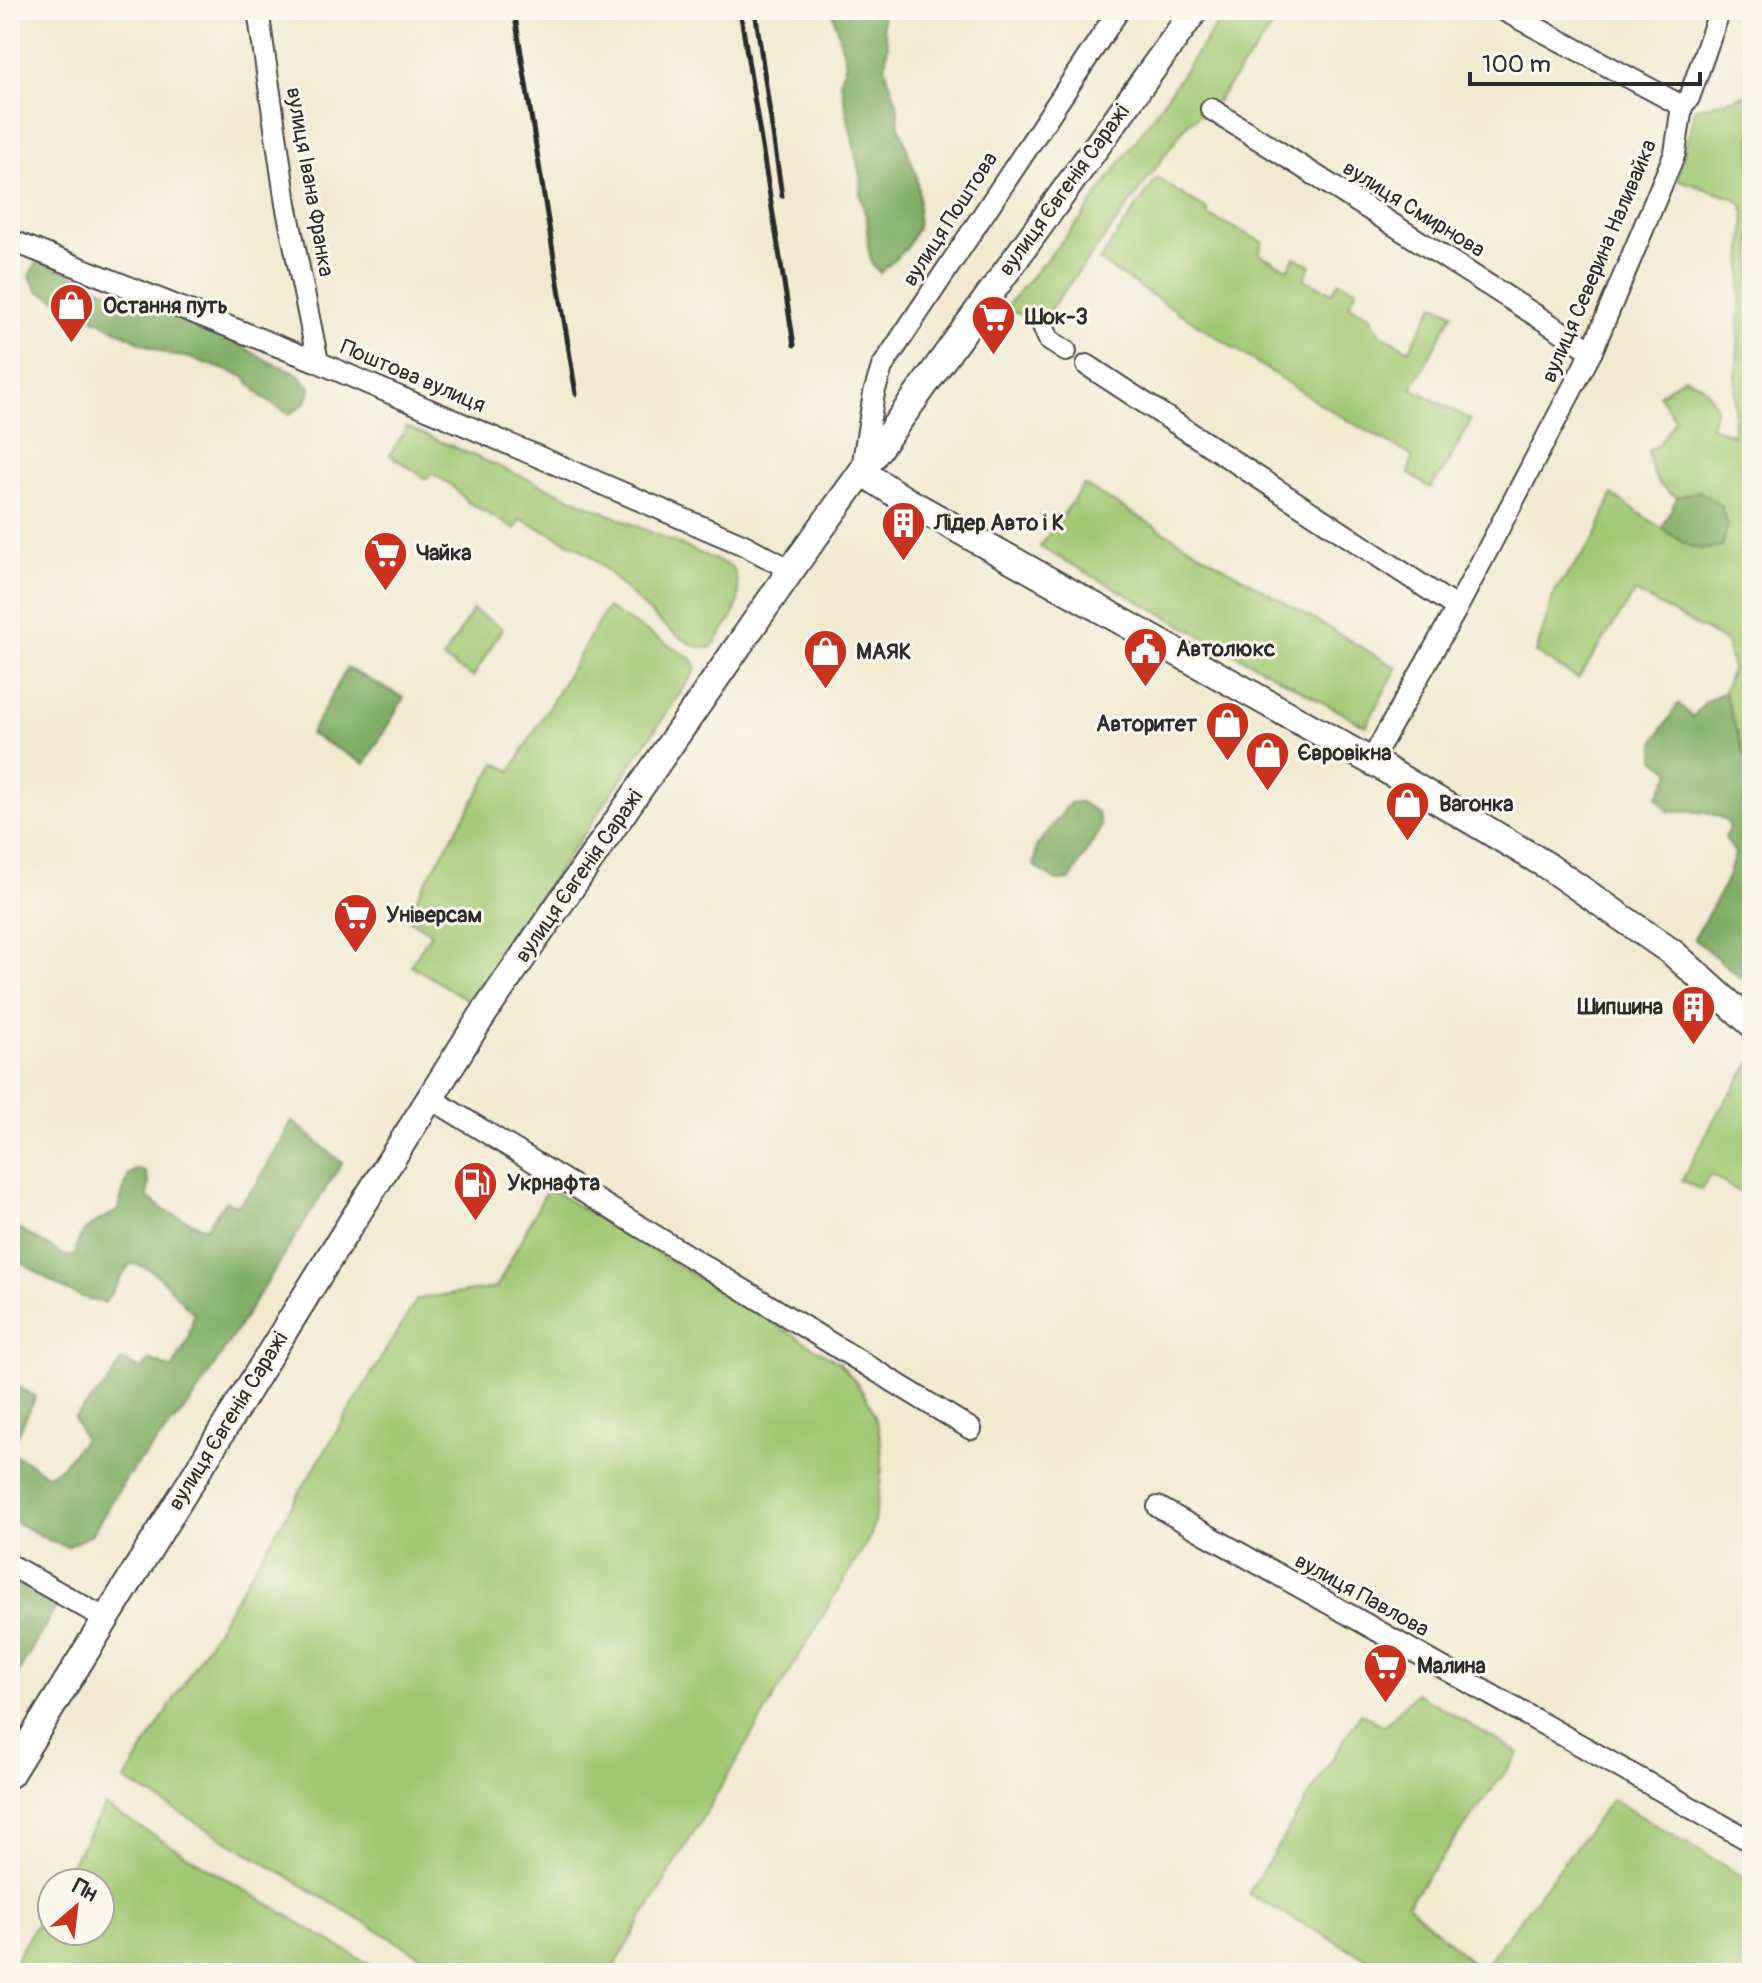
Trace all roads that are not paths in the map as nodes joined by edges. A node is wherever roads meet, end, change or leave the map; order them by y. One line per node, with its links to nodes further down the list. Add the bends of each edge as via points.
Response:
1 (258, 10): 12 (street, вулиця Івана Франка, via 286,204)
2 (1119, 10): 14 (street, вулиця Поштова, via 882,367)
3 (1195, 10): 14 (main road, вулиця Євгенія Саражі)
4 (1503, 10): 6 (street)
5 (1720, 10): 6 (street, вулиця Северина Наливайка)
6 (1682, 106): 11 (street, вулиця Северина Наливайка, via 1675,153)
7 (1211, 109): 11 (street, вулиця Смирнова)
8 (10, 240): 12 (street, Поштова вулиця)
9 (1041, 321): 10 (street, via 1049,340)
10 (1066, 351)
11 (1592, 351): 16 (street, вулиця Северина Наливайка)
12 (318, 362): 15 (street, Поштова вулиця)
13 (1087, 365): 16 (street)
14 (862, 472): 15 (main road, вулиця Євгенія Саражі); 17 (main road)
15 (791, 570): 19 (main road, вулиця Євгенія Саражі)
16 (1457, 608): 17 (street, вулиця Северина Наливайка)
17 (1371, 761): 18 (main road, via 1559,874 1673,953)
18 (1752, 1024)
19 (430, 1098): 20 (street); 23 (main road, вулиця Євгенія Саражі)
20 (971, 1429)
21 (1158, 1507): 25 (street, вулиця Павлова)
22 (10, 1565): 23 (street)
23 (106, 1619): 24 (main road, вулиця Євгенія Саражі)
24 (10, 1774)
25 (1752, 1842)

